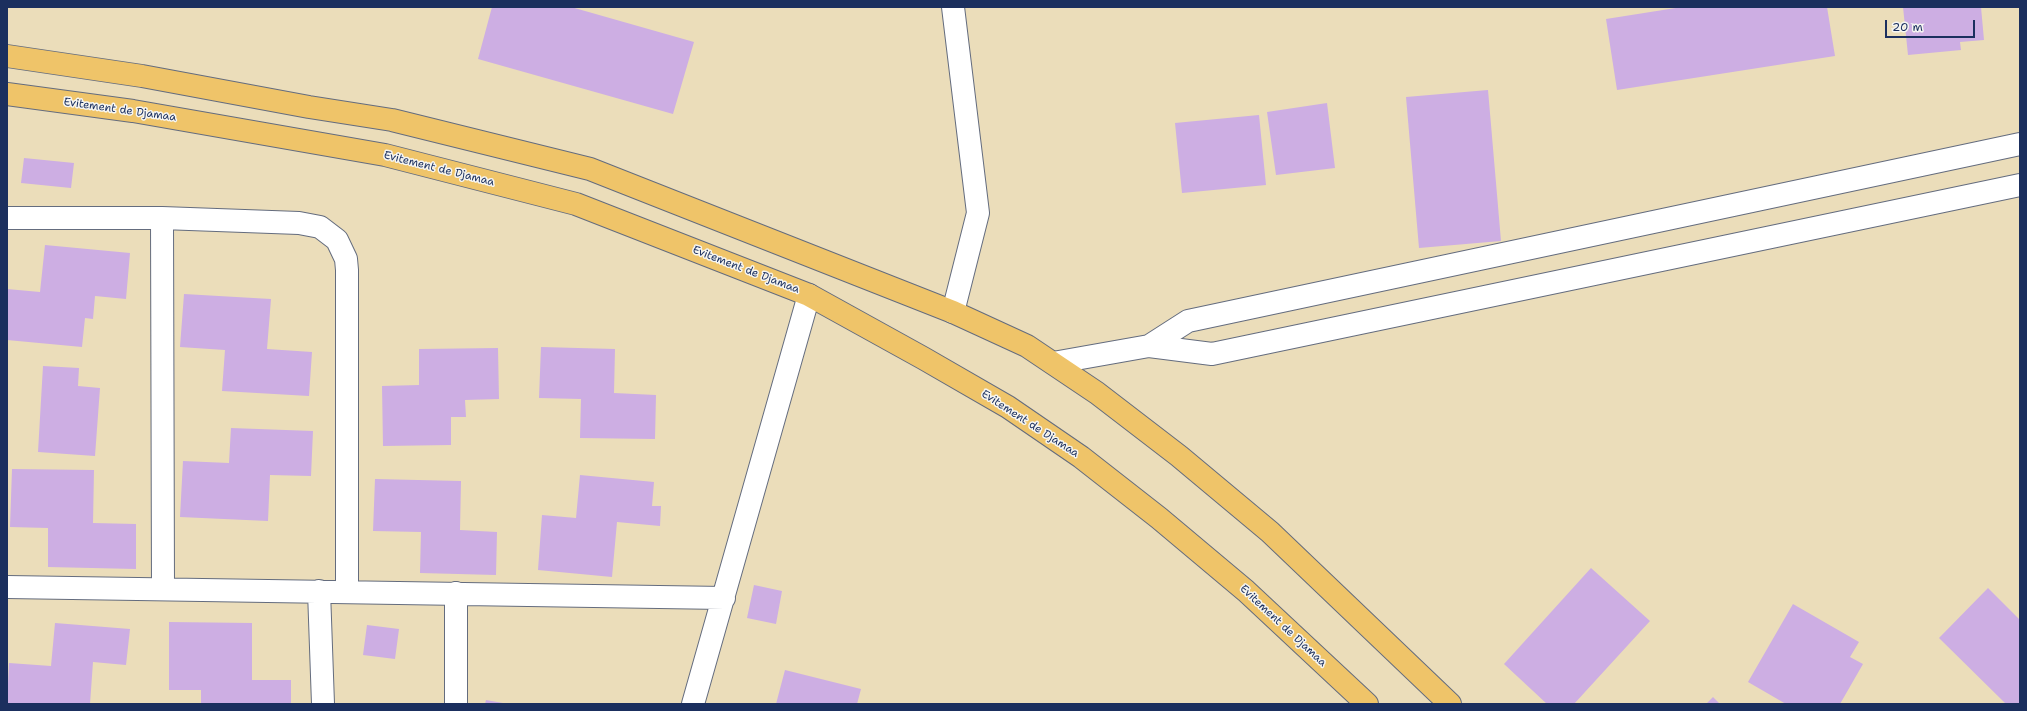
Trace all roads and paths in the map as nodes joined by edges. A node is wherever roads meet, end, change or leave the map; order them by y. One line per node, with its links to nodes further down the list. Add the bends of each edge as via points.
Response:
1 (953, 7): 9 (street, via 978,212)
2 (7, 56): 9 (main road, via 142,76 392,120 590,169)
3 (7, 94): 8 (main road, Evitement de Djamaa, via 141,112 393,157 576,204)
4 (2020, 144): 10 (street, via 1188,321)
5 (2020, 185): 10 (street, via 1212,354)
6 (7, 218): 7 (street)
7 (162, 218): 13 (street); 15 (street, via 310,223 329,232 342,249 347,270)
8 (809, 295): 17 (street); 21 (main road, Evitement de Djamaa, via 1008,407 1081,457 1246,591)
9 (953, 312): 11 (main road, via 1027,346)
10 (1149, 346): 11 (street)
11 (1053, 363): 22 (main road, via 1173,451 1270,532)
12 (7, 587): 13 (street)
13 (163, 590): 14 (street)
14 (319, 591): 15 (street); 18 (street)
15 (347, 591): 16 (street)
16 (456, 593): 17 (street); 19 (street)
17 (724, 598): 20 (street)
18 (323, 704)
19 (456, 704)
20 (693, 704)
21 (1367, 704)
22 (1450, 704)

